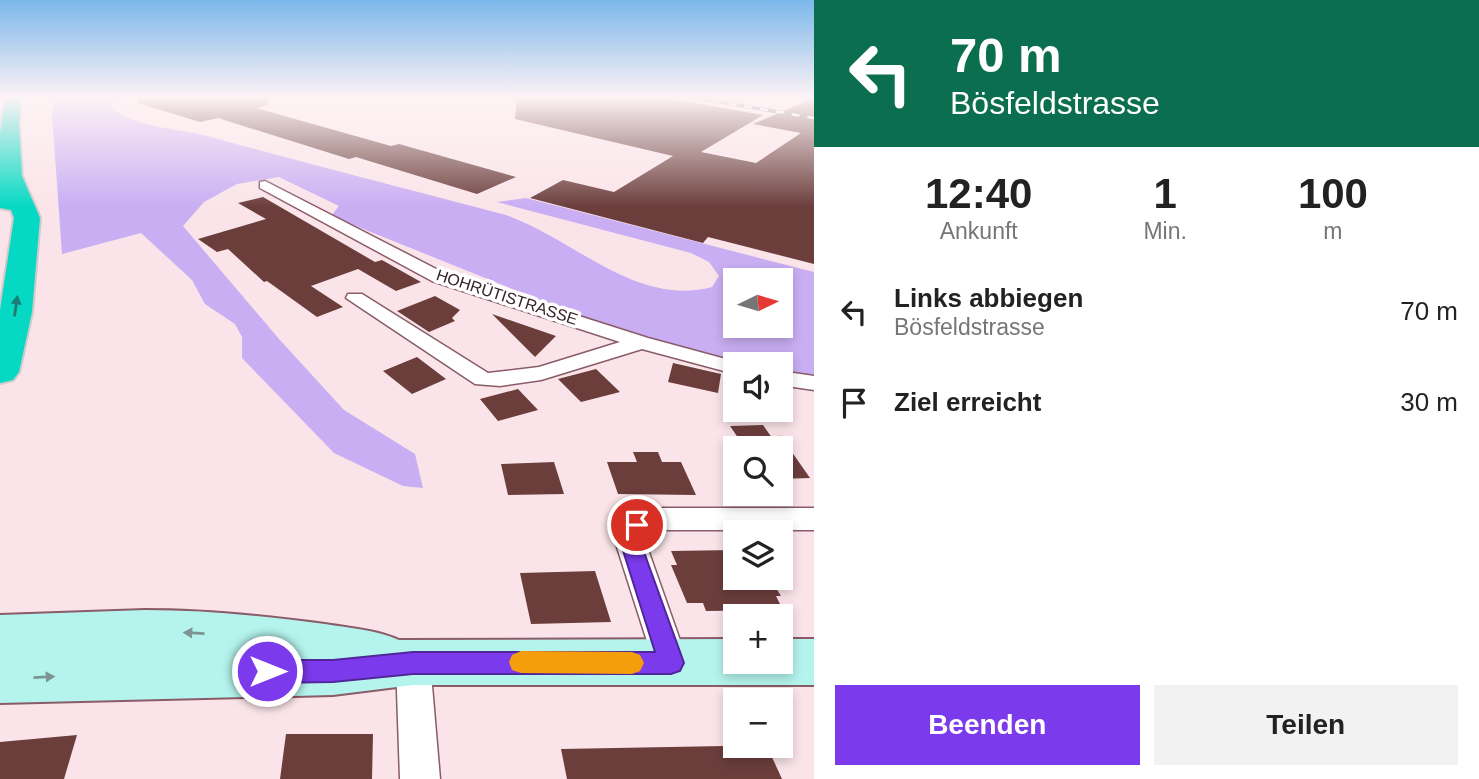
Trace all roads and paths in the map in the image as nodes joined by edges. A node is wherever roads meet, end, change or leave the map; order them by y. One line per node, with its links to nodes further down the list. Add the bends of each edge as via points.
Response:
1 (10, 134): 2 (highway)
2 (13, 180): 4 (highway); 8 (highway, one-way to 2, via 16,312 27,218)
3 (265, 185): 6 (street, HOHRÜTISTRASSE, via 439,277)
4 (4, 234)
5 (355, 298): 6 (street, via 483,379 506,380 541,372)
6 (642, 342): 7 (street, HOHRÜTISTRASSE)
7 (723, 365)
8 (0, 372)
9 (793, 380): 10 (street)
10 (814, 383)
11 (814, 519): 15 (street, via 663,519 631,530 630,541)
12 (0, 637): 14 (main road, one-way to 12, via 334,647 195,632)
13 (814, 662): 15 (main road)
14 (413, 663): 15 (main road); 16 (main road, one-way to 14, via 333,671); 17 (street)
15 (671, 663)
16 (0, 678)
17 (420, 779)

